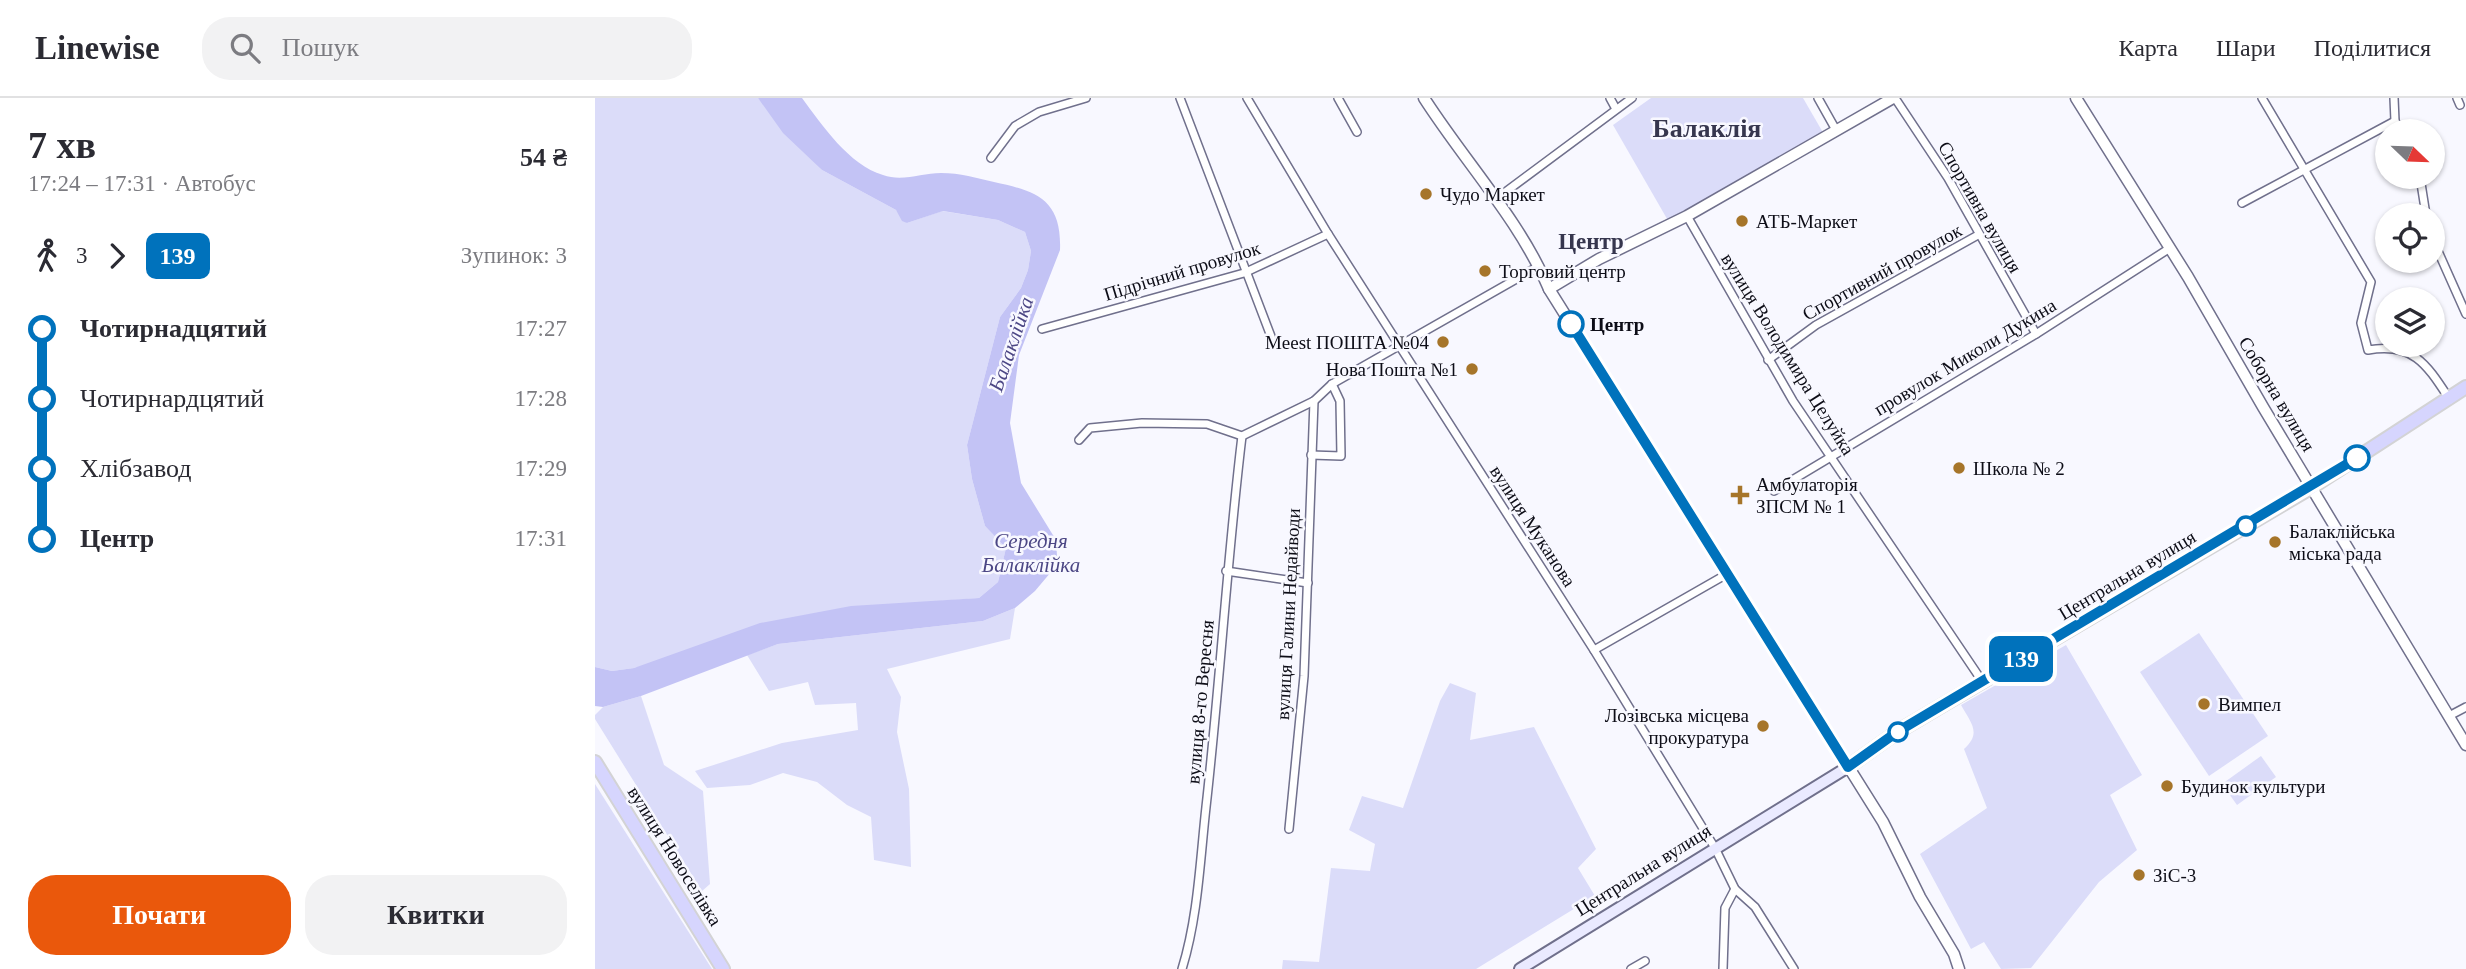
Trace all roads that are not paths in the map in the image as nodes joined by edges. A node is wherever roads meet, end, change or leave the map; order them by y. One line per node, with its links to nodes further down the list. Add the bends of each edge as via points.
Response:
1 (1086, 98): 18 (street, via 1039,112 1015,126)
2 (1180, 98): 28 (street)
3 (1247, 98): 23 (street, вулиця Муканова)
4 (1338, 98): 16 (street)
5 (1424, 98): 20 (street)
6 (1610, 98): 13 (street)
7 (1632, 98): 13 (street)
8 (1818, 98): 15 (street)
9 (1894, 98): 15 (street); 24 (street, Спортивна вулиця, via 1948,177)
10 (2076, 98): 25 (street, Соборна вулиця)
11 (2262, 98): 19 (street)
12 (2394, 98): 14 (street)
13 (1616, 109): 20 (street)
14 (2395, 119)
15 (1836, 130): 22 (street)
16 (1357, 132)
17 (2375, 132): 19 (street)
18 (991, 158)
19 (2304, 171): 21 (street); 38 (street, via 2371,282 2361,323 2368,350 2392,346 2426,364)
20 (1496, 199): 26 (street)
21 (2242, 203)
22 (1686, 216): 29 (street); 35 (street, вулиця Володимира Целуйка)
23 (1328, 234): 28 (street, Підрічний провулок); 34 (street, вулиця Муканова)
24 (1978, 235): 32 (street, Спортивна вулиця); 35 (street, Спортивний провулок, via 1816,325)
25 (2170, 248): 32 (street, провулок Миколи Дукина); 44 (street, Соборна вулиця)
26 (1539, 266): 29 (street); 34 (street)
27 (2445, 267): 30 (street)
28 (1244, 273): 31 (street, Підрічний провулок); 33 (street)
29 (1549, 289): 47 (street)
30 (2466, 314)
31 (1042, 329)
32 (2036, 334): 43 (street, провулок Миколи Дукина)
33 (1272, 339)
34 (1399, 346): 36 (street); 49 (street, вулиця Муканова)
35 (1768, 360): 43 (street, вулиця Володимира Целуйка)
36 (1332, 384): 39 (street); 42 (street, via 1340,401 1341,456)
37 (2466, 387): 38 (main road, Центральна вулиця)
38 (2450, 400): 44 (main road, Центральна вулиця)
39 (1314, 401): 40 (street); 42 (street, вулиця Галини Недайводи)
40 (1242, 436): 41 (street, via 1207,424 1142,423 1090,428); 46 (street, вулиця 8-го Вересня)
41 (1079, 440)
42 (1311, 455): 48 (street, вулиця Галини Недайводи)
43 (1831, 455): 45 (street, провулок Миколи Дукина); 50 (street, вулиця Володимира Целуйка)
44 (2312, 487): 50 (main road, Центральна вулиця); 52 (street, Соборна вулиця)
45 (1774, 491)
46 (1226, 571): 48 (street); 61 (street, вулиця 8-го Вересня, via 1211,768 1192,937)
47 (1727, 574): 49 (street); 55 (street)
48 (1308, 583): 56 (street, вулиця Галини Недайводи)
49 (1594, 650): 57 (street, вулиця Муканова)
50 (1982, 681): 55 (main road, Центральна вулиця)
51 (2466, 706): 52 (street)
52 (2449, 716): 53 (street, Соборна вулиця)
53 (2466, 745)
54 (595, 762): 60 (main road, вулиця Новоселівка)
55 (1848, 767): 57 (main road, Центральна вулиця); 66 (street, via 1883,822)
56 (1289, 829)
57 (1714, 848): 58 (street, вулиця Муканова); 62 (main road, Центральна вулиця)
58 (1735, 889): 64 (street, via 1725,908); 65 (street, вулиця Муканова, via 1755,907)
59 (1645, 961): 63 (street)
60 (723, 969)
61 (1182, 969)
62 (1520, 969)
63 (1631, 969)
64 (1723, 969)
65 (1794, 969)
66 (1959, 969)

